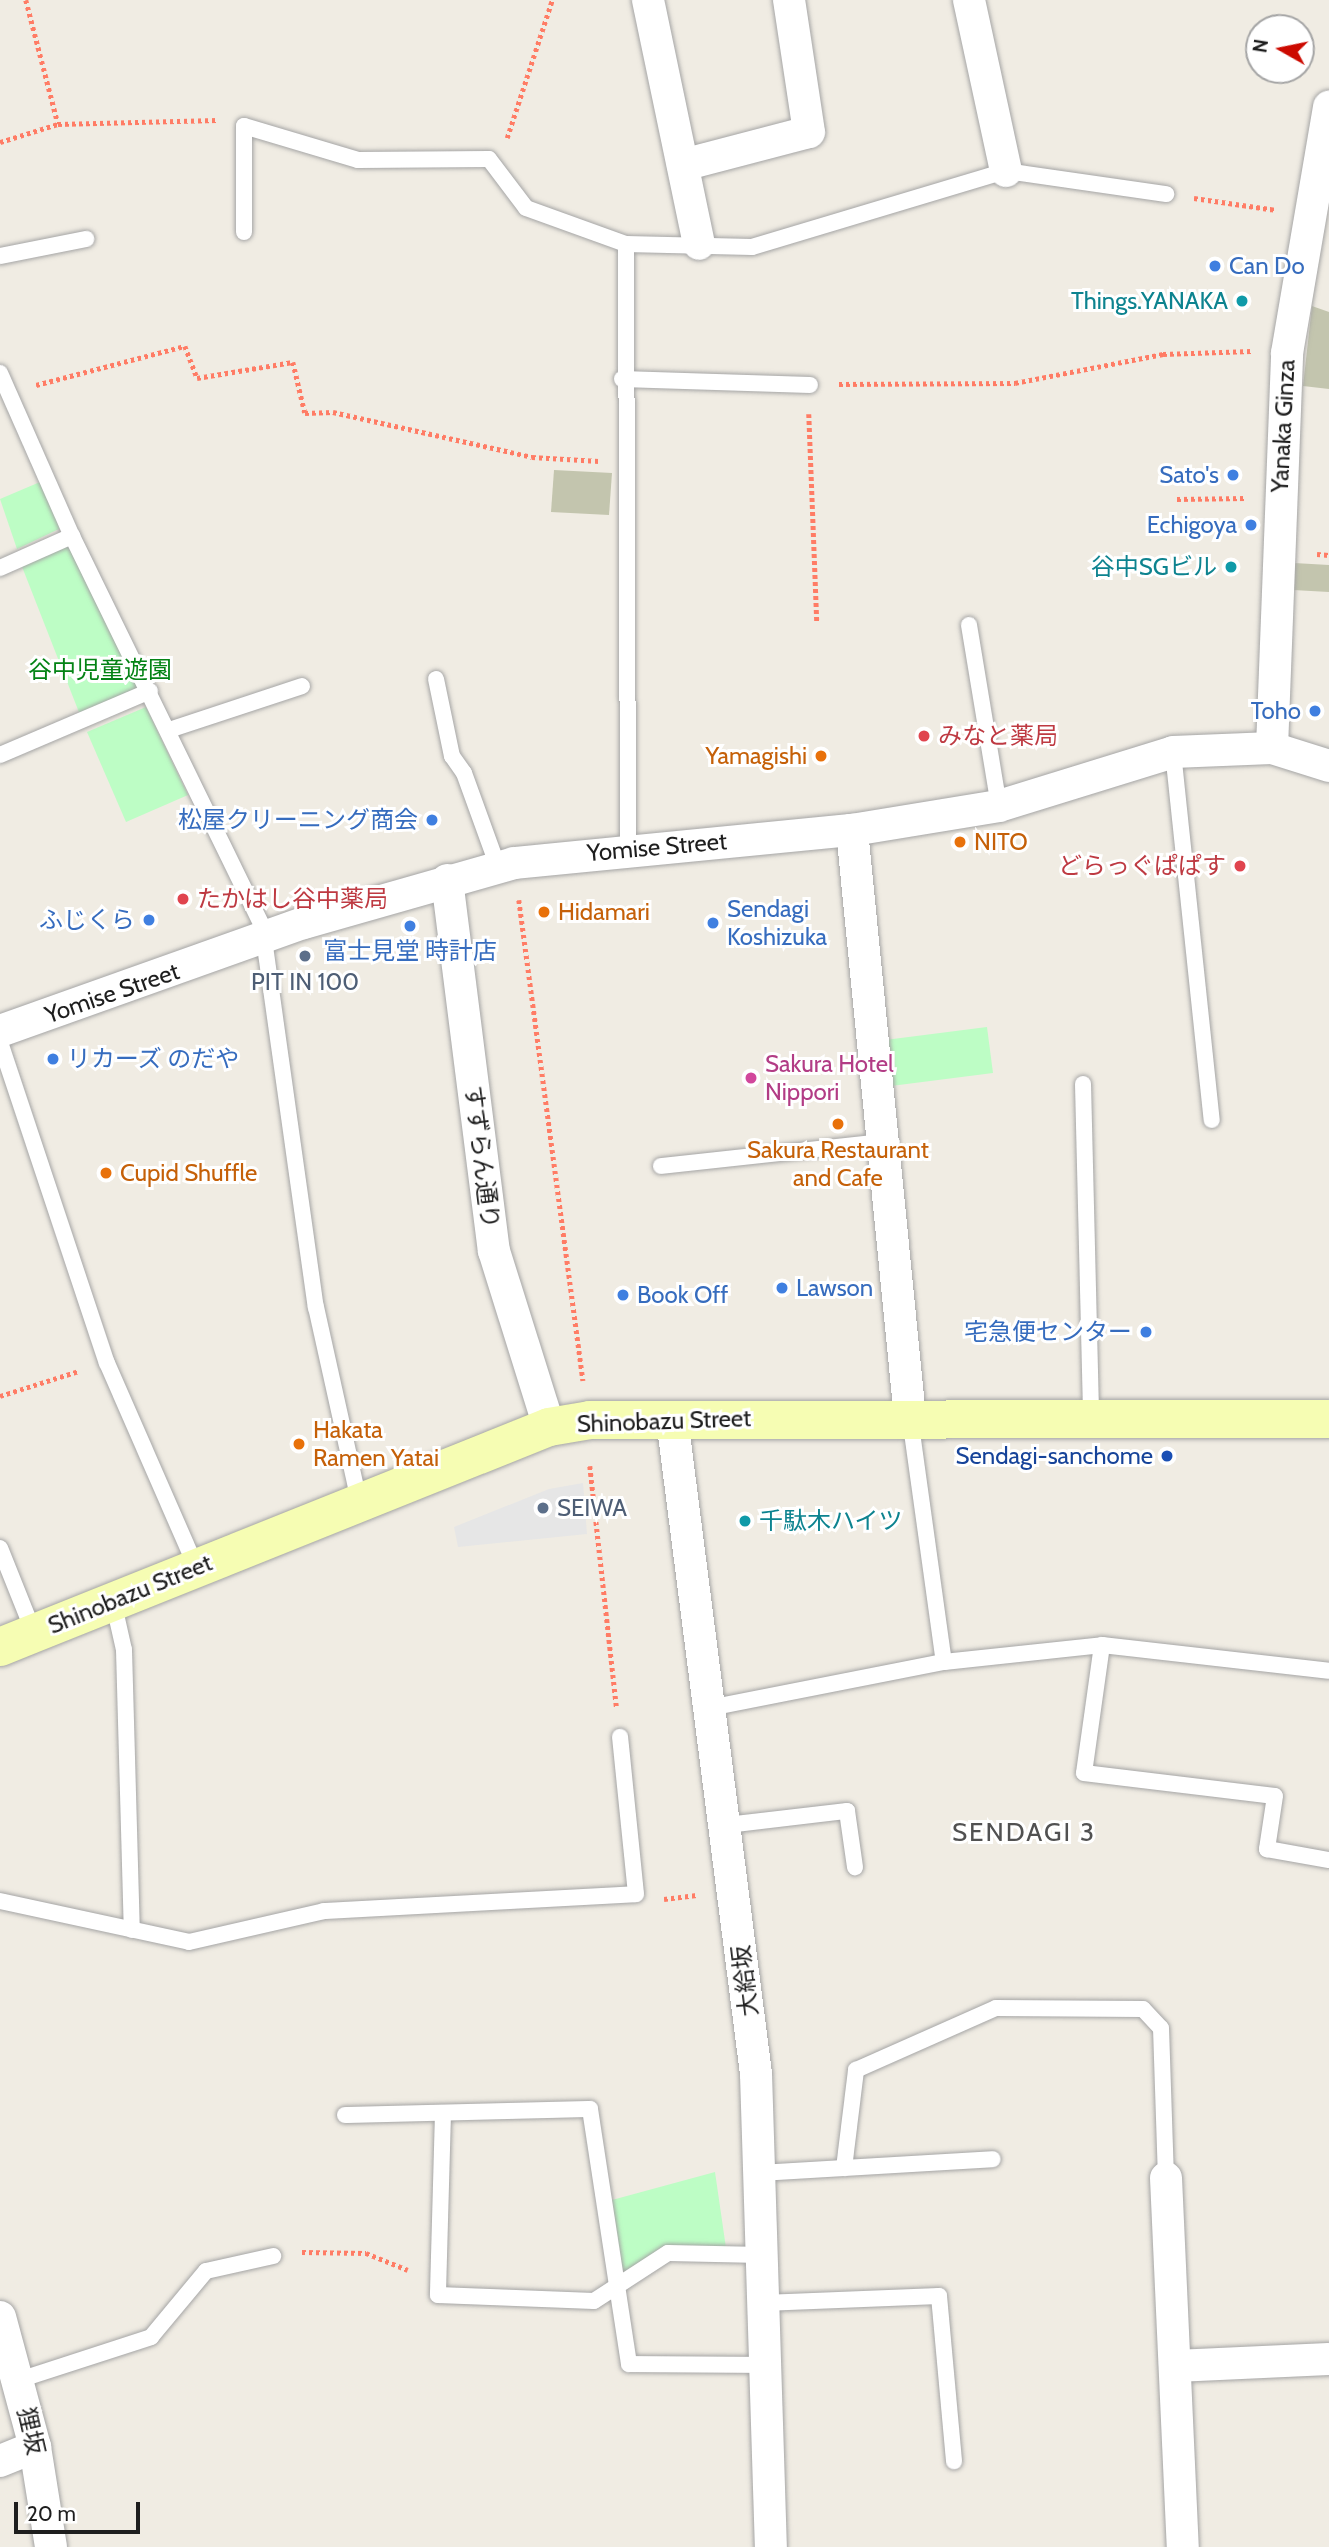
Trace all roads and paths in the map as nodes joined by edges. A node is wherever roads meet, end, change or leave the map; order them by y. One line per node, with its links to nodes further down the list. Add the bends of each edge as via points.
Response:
1 (26, 0): 7 (path)
2 (552, 0): 11 (path)
3 (649, 0): 10 (street)
4 (789, 0): 10 (street, via 809,132)
5 (969, 0): 12 (street)
6 (1329, 107): 14 (street, Yanaka Ginza)
7 (58, 124): 8 (path, via 190,125 222,119); 9 (path)
8 (244, 126): 11 (lane, via 358,160 489,159); 15 (lane)
9 (0, 142)
10 (683, 165): 18 (street)
11 (499, 169): 17 (lane, via 526,208)
12 (1006, 171): 13 (lane); 18 (lane, via 752,247)
13 (1166, 194): 14 (path)
14 (1308, 215): 20 (street, Yanaka Ginza)
15 (244, 232)
16 (86, 239): 19 (lane)
17 (626, 244): 18 (lane); 22 (lane)
18 (699, 244)
19 (0, 256)
20 (1287, 353): 23 (path, via 1163,354 1015,383); 26 (street, Yanaka Ginza)
21 (0, 373): 24 (lane)
22 (622, 379): 23 (lane); 25 (lane)
23 (810, 385): 30 (path)
24 (8, 392): 25 (path, via 185,346 197,379 293,362 305,413 332,412 532,457); 28 (lane)
25 (625, 462): 42 (lane)
26 (1279, 497): 27 (path); 36 (street, Yanaka Ginza)
27 (1177, 499)
28 (72, 536): 29 (lane); 34 (lane)
29 (0, 568)
30 (817, 621)
31 (970, 625): 40 (lane)
32 (436, 679): 43 (lane, via 452,757 464,773)
33 (302, 686): 35 (lane)
34 (150, 691): 35 (lane); 38 (lane)
35 (169, 730): 45 (lane)
36 (1272, 748): 37 (street, Yomise Street); 39 (street, Yomise Street)
37 (1173, 752): 40 (street, Yomise Street); 49 (lane)
38 (0, 755)
39 (1329, 766)
40 (999, 806): 41 (street, Yomise Street)
41 (852, 830): 42 (street, Yomise Street); 50 (street)
42 (628, 848): 43 (street, Yomise Street)
43 (506, 865): 44 (street, Yomise Street); 58 (path)
44 (447, 880): 45 (street, Yomise Street); 59 (street, すずらん通り, via 494,1251)
45 (266, 938): 46 (street, Yomise Street); 61 (lane, via 316,1307)
46 (0, 1031)
47 (0, 1042): 52 (lane)
48 (1083, 1084): 56 (lane)
49 (1212, 1120)
50 (882, 1142): 51 (lane); 54 (street)
51 (661, 1166)
52 (107, 1363): 53 (path); 63 (lane)
53 (0, 1396)
54 (910, 1417): 55 (main road, Shinobazu Street); 56 (main road, Shinobazu Street); 67 (lane)
55 (672, 1419): 58 (main road, Shinobazu Street); 69 (street, 大給坂)
56 (1091, 1419): 57 (main road, Shinobazu Street)
57 (1329, 1419)
58 (590, 1420): 59 (main road, Shinobazu Street)
59 (549, 1427): 61 (main road, Shinobazu Street)
60 (590, 1466): 70 (path)
61 (359, 1501): 63 (main road, Shinobazu Street)
62 (0, 1549): 65 (lane)
63 (196, 1567): 64 (main road, Shinobazu Street)
64 (113, 1601): 65 (main road, Shinobazu Street); 77 (lane, via 124,1650)
65 (17, 1640)
66 (1102, 1645): 67 (lane); 68 (lane); 72 (lane, via 1084,1773 1275,1796 1267,1849)
67 (944, 1662): 69 (lane)
68 (1329, 1671)
69 (714, 1707): 71 (street, 大給坂)
70 (620, 1737): 75 (lane)
71 (727, 1825): 73 (lane, via 847,1811); 74 (street, 大給坂)
72 (1329, 1860)
73 (855, 1867)
74 (734, 1891): 75 (path, via 654,1900); 82 (street, 大給坂, via 756,2074)
75 (636, 1894): 77 (lane, via 324,1910 275,1917 212,1942)
76 (0, 1901): 77 (lane)
77 (132, 1930)
78 (443, 2113): 79 (lane); 86 (lane); 87 (lane, via 590,2109)
79 (345, 2115)
80 (993, 2159): 81 (lane)
81 (844, 2168): 82 (lane); 83 (lane, via 856,2070 996,2008 1143,2009 1161,2028)
82 (759, 2173): 84 (street, 大給坂)
83 (1166, 2178): 92 (street)
84 (762, 2255): 87 (lane, via 668,2253); 88 (street, 大給坂)
85 (273, 2256): 86 (path, via 324,2248 366,2253); 93 (lane, via 206,2271 151,2337)
86 (439, 2281): 87 (lane, via 438,2295 594,2301)
87 (617, 2284): 91 (lane, via 629,2364)
88 (763, 2303): 91 (street, 大給坂); 96 (lane, via 939,2296)
89 (0, 2317): 93 (street, 狸坂)
90 (1329, 2359): 92 (street)
91 (765, 2365): 98 (street, 大給坂)
92 (1175, 2366): 99 (street)
93 (19, 2380): 94 (street, 狸坂)
94 (35, 2446): 95 (street); 97 (street, 狸坂)
95 (0, 2461)
96 (954, 2461)
97 (51, 2547)
98 (771, 2547)
99 (1183, 2547)

